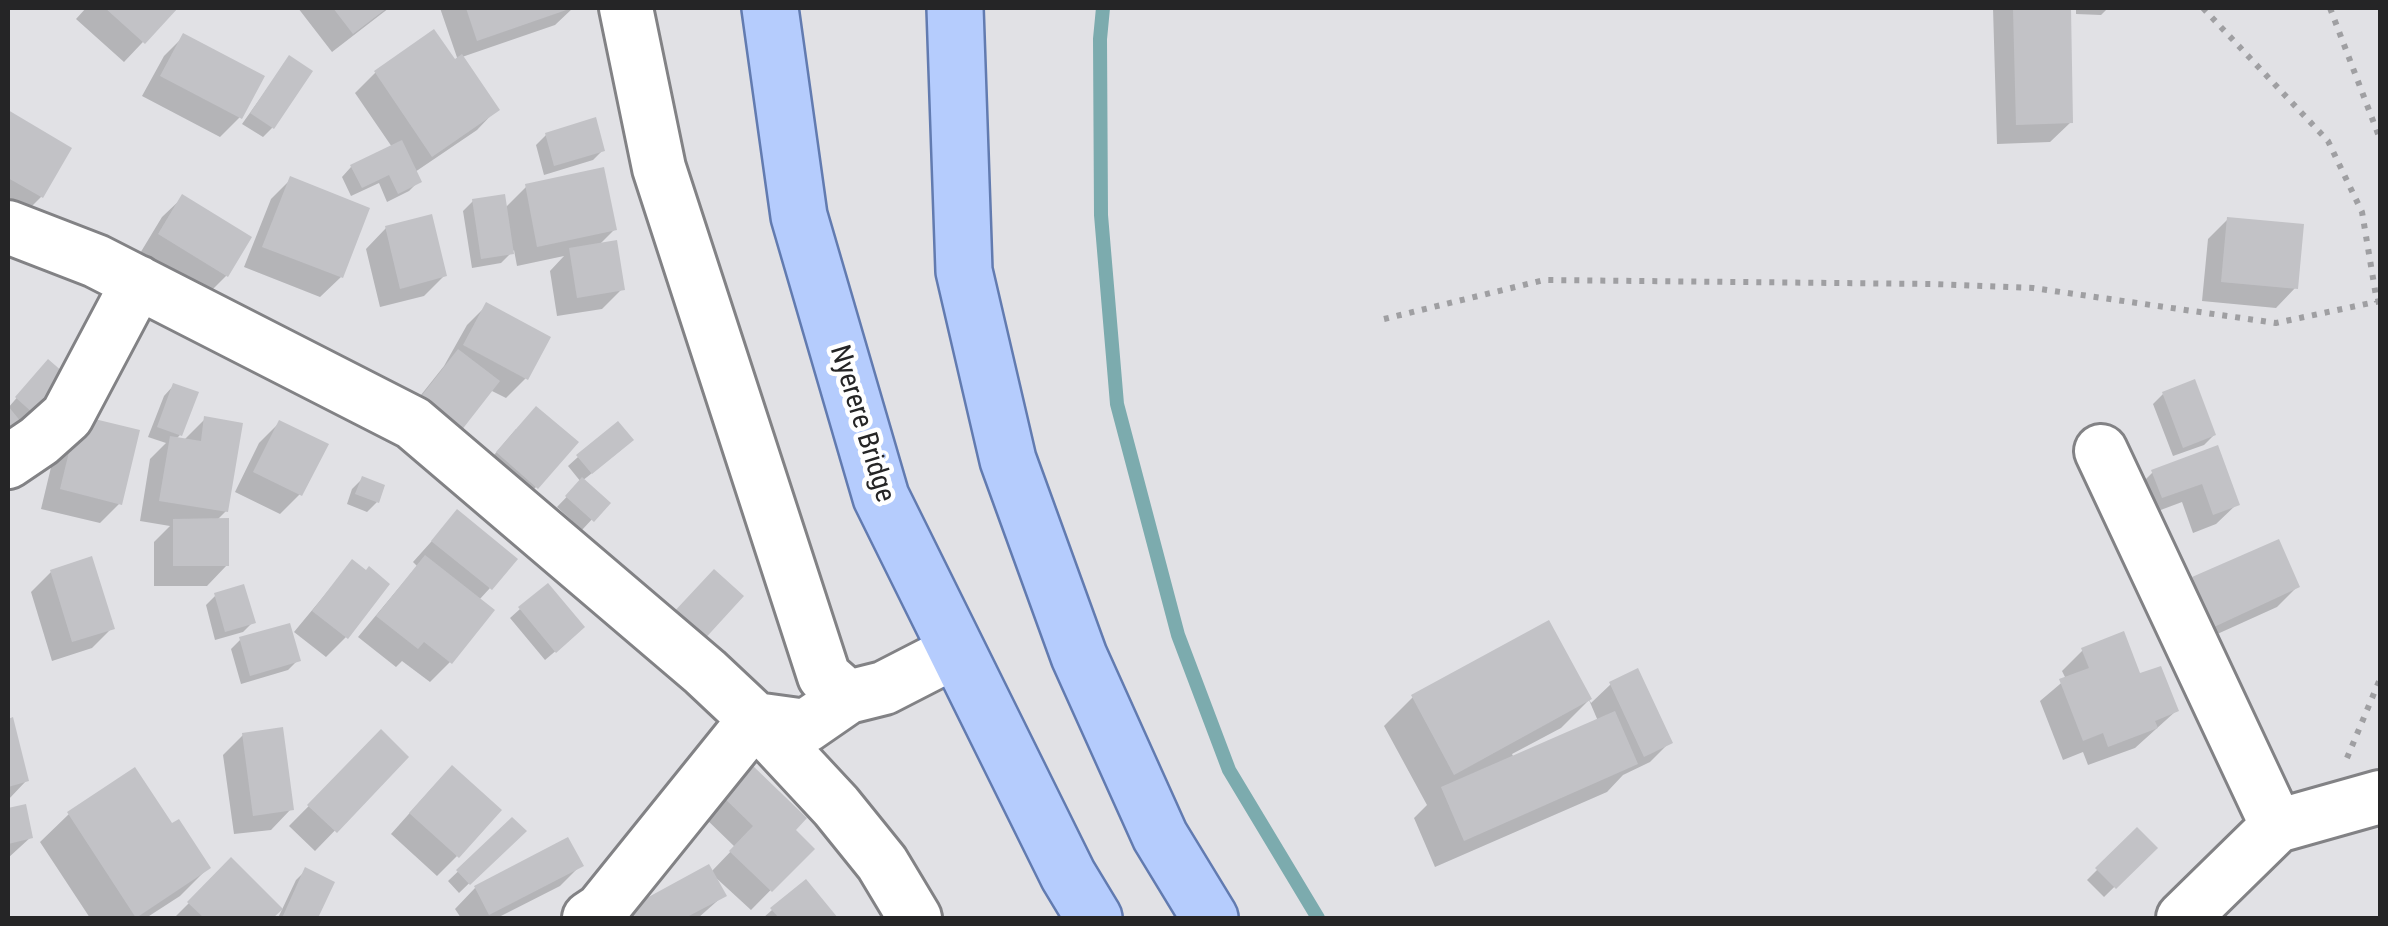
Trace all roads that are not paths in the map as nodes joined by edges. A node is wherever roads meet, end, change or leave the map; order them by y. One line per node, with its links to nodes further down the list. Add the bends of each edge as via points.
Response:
1 (626, 8): 9 (street, via 660,168 807,629 824,676)
2 (770, 8): 8 (main road, Nyerere Bridge, via 804,235 881,498)
3 (955, 8): 16 (main road, via 964,272 1008,460 1079,656 1160,836)
4 (8, 227): 5 (street)
5 (138, 282): 7 (street, via 68,416); 10 (street, via 413,423)
6 (2101, 451): 12 (street)
7 (8, 462)
8 (956, 650): 9 (street, via 884,688); 15 (main road, Nyerere Bridge)
9 (848, 697): 10 (street, via 806,726)
10 (755, 719): 13 (street); 14 (street, via 882,863)
11 (2380, 797): 12 (street)
12 (2300, 820): 17 (street)
13 (590, 918)
14 (915, 918)
15 (1094, 918)
16 (1210, 918)
17 (2183, 918)

